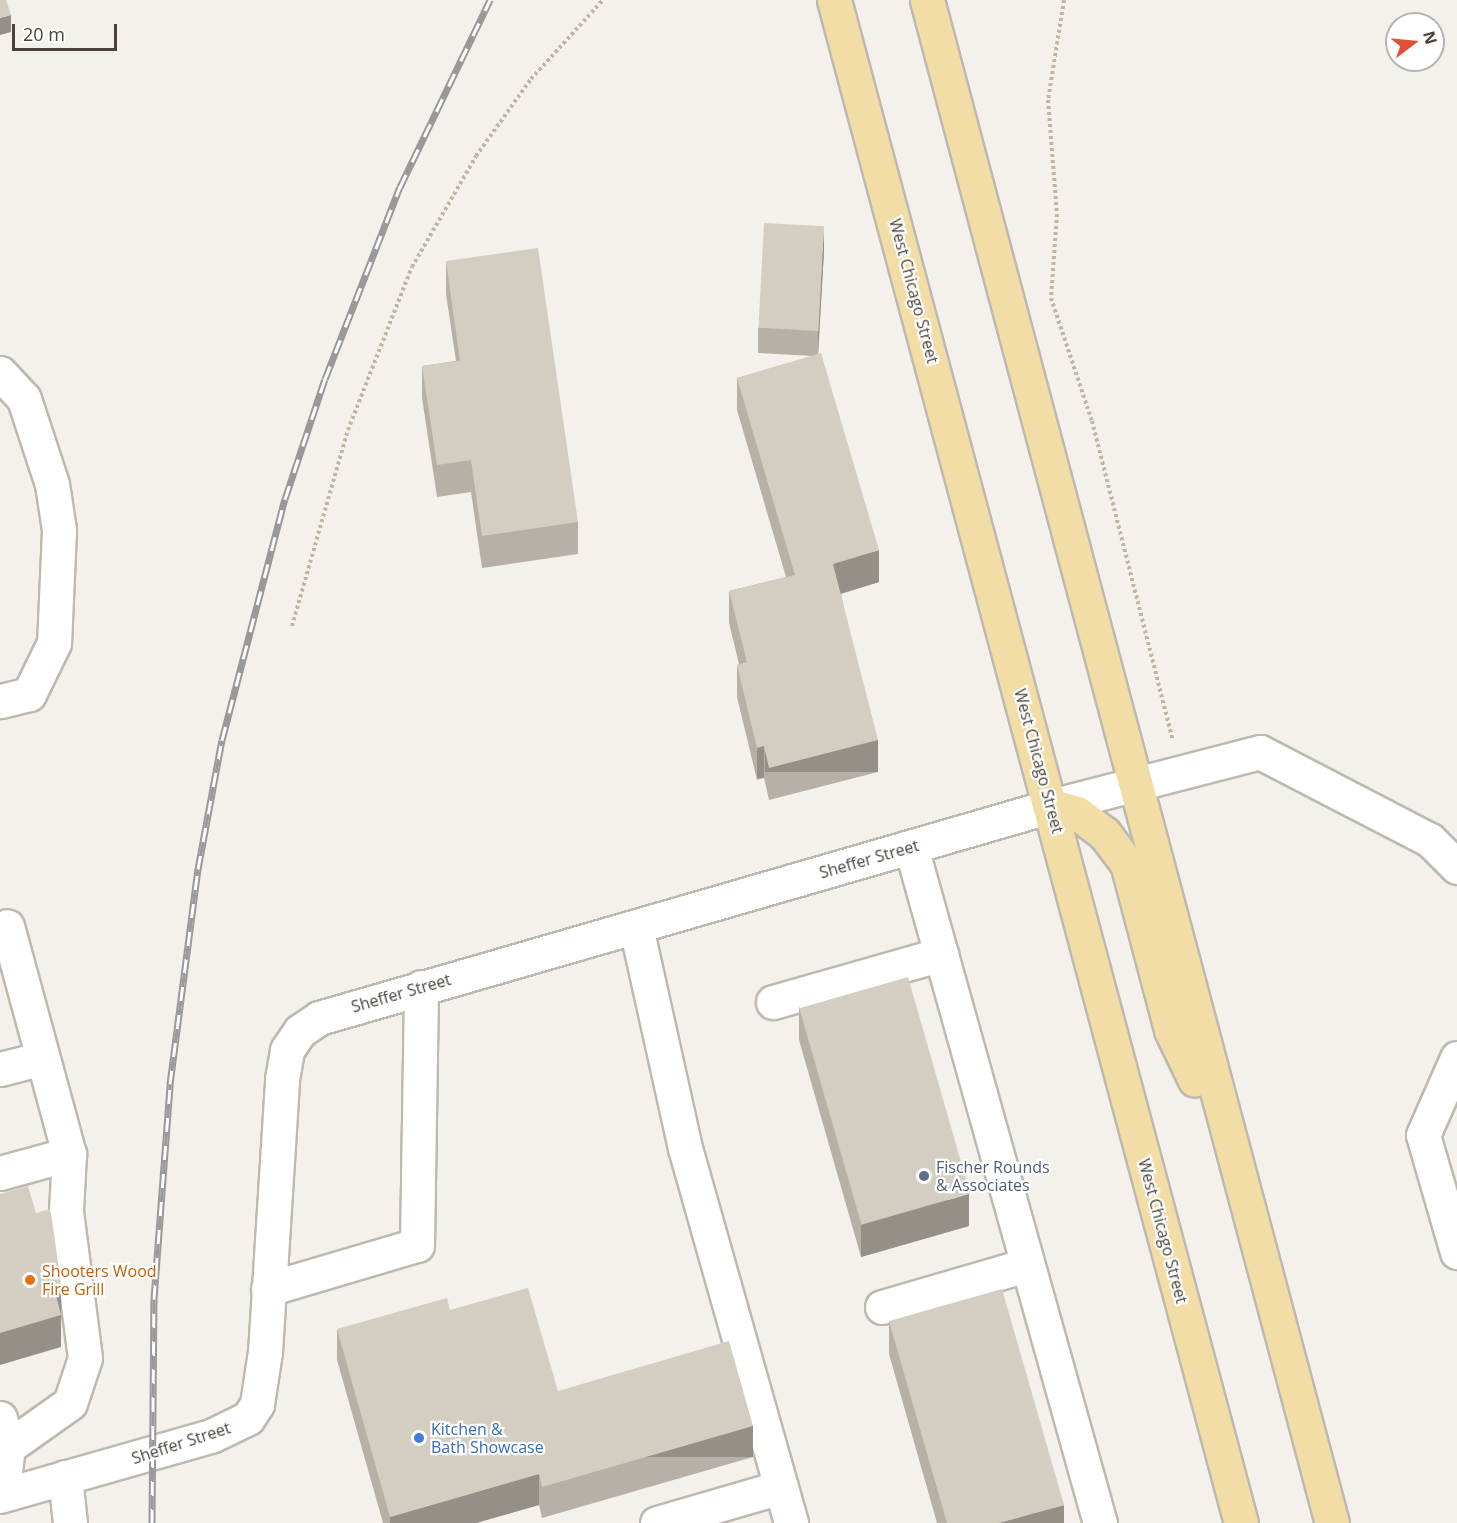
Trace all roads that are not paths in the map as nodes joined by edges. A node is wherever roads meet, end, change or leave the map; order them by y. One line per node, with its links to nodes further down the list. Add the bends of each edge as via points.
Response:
1 (834, 0): 6 (main road, West Chicago Street)
2 (927, 0): 5 (main road)
3 (0, 373): 4 (street, via 24,399 52,484 59,530 54,642 29,694)
4 (0, 701)
5 (1137, 782): 6 (street, Sheffer Street); 8 (street, Sheffer Street, via 1260,752 1430,840); 14 (main road)
6 (1051, 806): 7 (street, Sheffer Street); 19 (main road, via 1077,813 1104,833 1126,863 1171,1030); 34 (main road, West Chicago Street)
7 (911, 847): 10 (street, Sheffer Street); 11 (street)
8 (1457, 867)
9 (7, 926): 15 (street)
10 (636, 927): 12 (street, Sheffer Street); 27 (street, via 685,1148)
11 (941, 954): 13 (street); 22 (street)
12 (421, 987): 23 (street, Sheffer Street, via 319,1018 300,1031 287,1050); 23 (street, via 417,1245)
13 (773, 1002)
14 (1195, 1023): 19 (main road); 36 (main road, via 1274,1226)
15 (43, 1058): 17 (street); 18 (street)
16 (1457, 1058): 21 (street, via 1423,1135)
17 (0, 1069)
18 (69, 1154): 20 (street); 25 (street, via 66,1210 85,1358 70,1403)
19 (1238, 1168): 35 (main road)
20 (0, 1173)
21 (1457, 1252)
22 (1028, 1264): 24 (street); 33 (street)
23 (268, 1289): 26 (street, Sheffer Street, via 261,1381 248,1418 211,1436)
24 (882, 1307)
25 (4, 1433): 28 (street)
26 (65, 1477): 28 (street, Sheffer Street); 30 (street)
27 (781, 1487): 29 (street); 32 (street)
28 (1, 1496)
29 (702, 1516): 31 (street)
30 (70, 1523)
31 (657, 1523)
32 (791, 1523)
33 (1100, 1523)
34 (1241, 1523)
35 (1332, 1523)
36 (1354, 1523)

